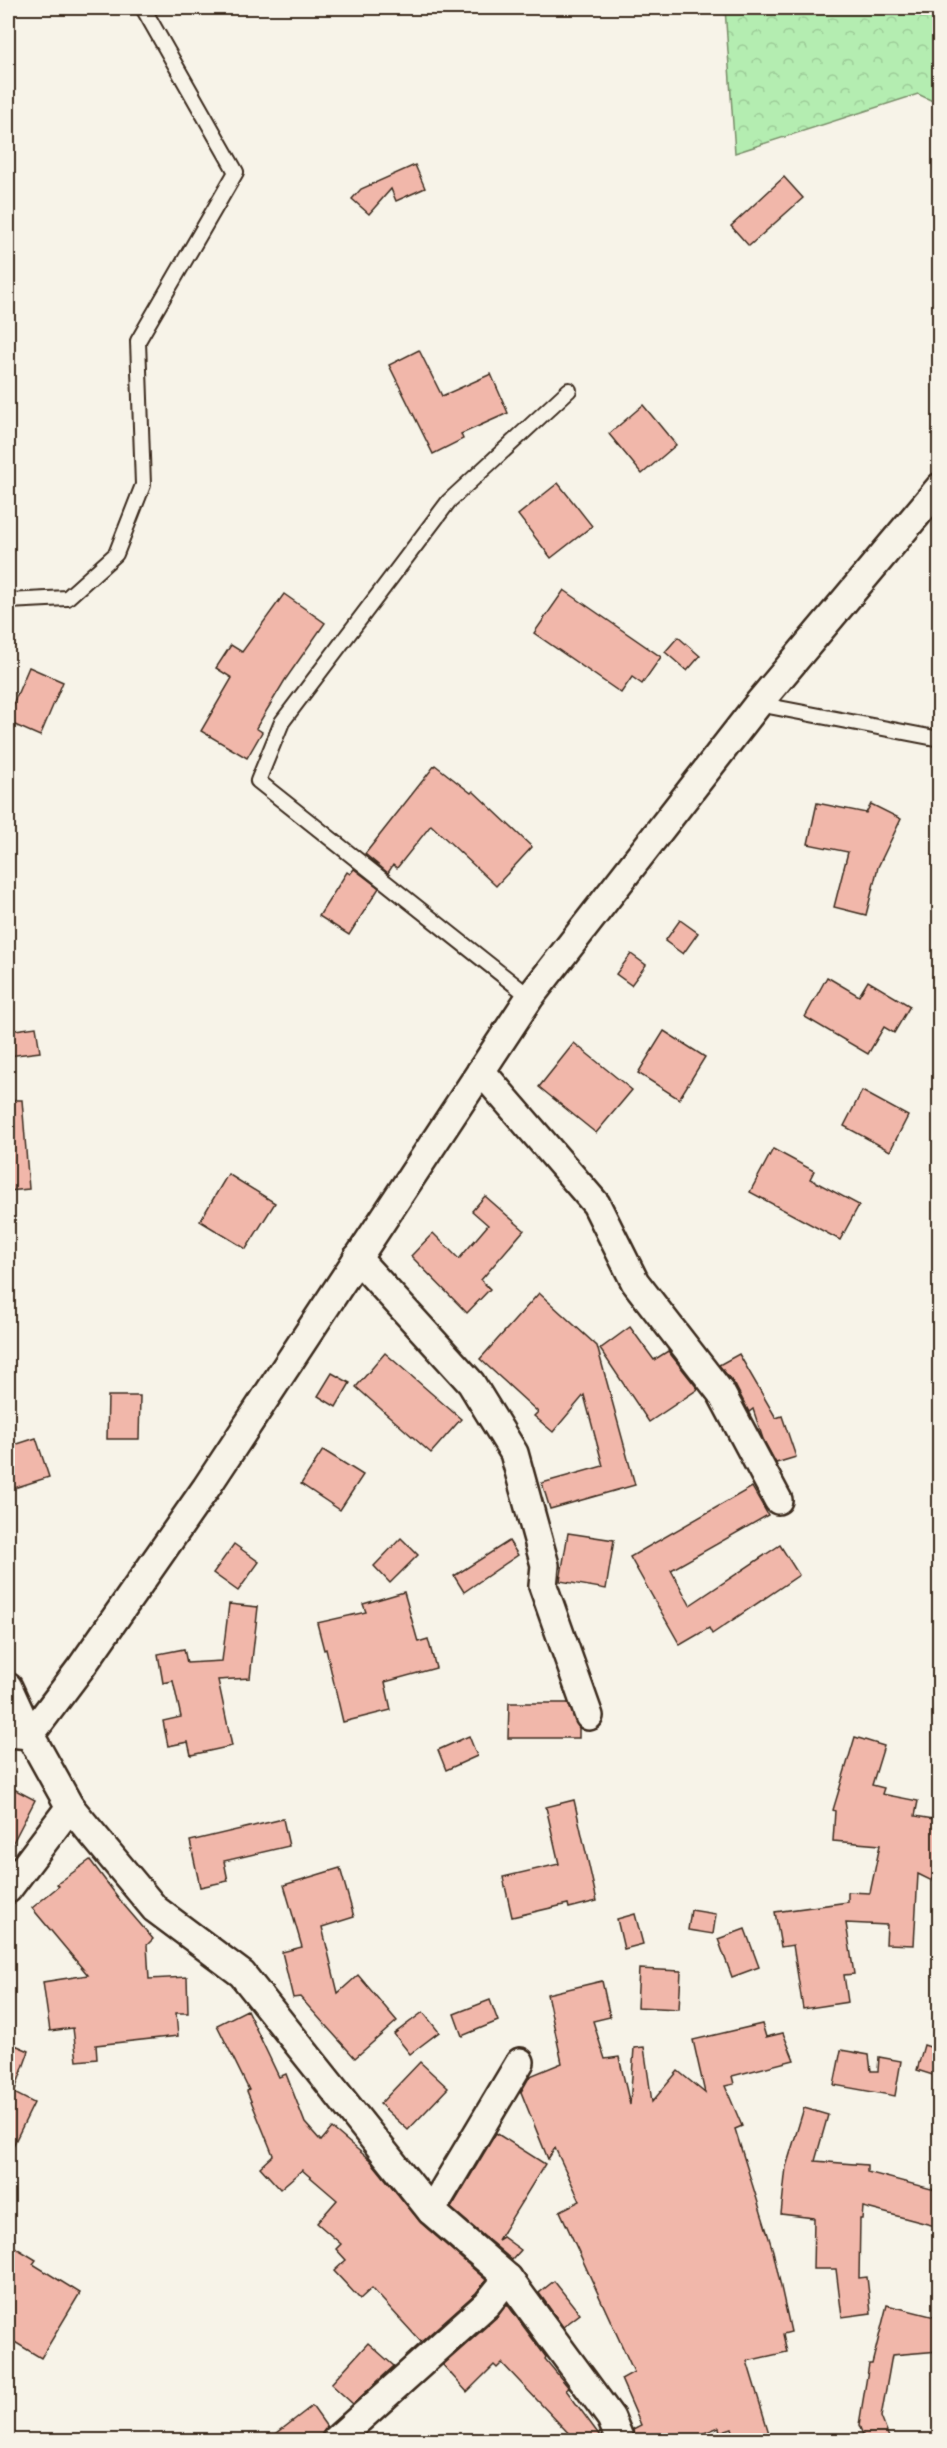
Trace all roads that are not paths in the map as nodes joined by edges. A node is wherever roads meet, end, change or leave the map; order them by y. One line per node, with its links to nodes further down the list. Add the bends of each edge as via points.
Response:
1 (143, 8): 4 (lane, via 236,172 138,341 143,485 116,554 68,598)
2 (568, 390): 7 (lane, via 449,501 282,722 258,781)
3 (939, 488): 5 (street)
4 (8, 601)
5 (758, 704): 6 (lane); 7 (street)
6 (939, 739)
7 (530, 997): 8 (street)
8 (481, 1071): 9 (street); 10 (street, via 596,1204 635,1282 721,1393)
9 (357, 1258): 12 (street, via 471,1383 514,1453 545,1565 543,1586); 13 (street, via 206,1488 82,1666)
10 (778, 1500)
11 (8, 1687): 13 (street)
12 (589, 1716)
13 (19, 1734): 14 (street)
14 (70, 1807): 15 (street); 17 (street, via 155,1909 242,1974)
15 (8, 1889)
16 (520, 2062): 17 (street)
17 (431, 2211): 18 (street)
18 (508, 2278): 19 (street, via 487,2304); 20 (street, via 611,2418)
19 (336, 2440)
20 (620, 2440)

